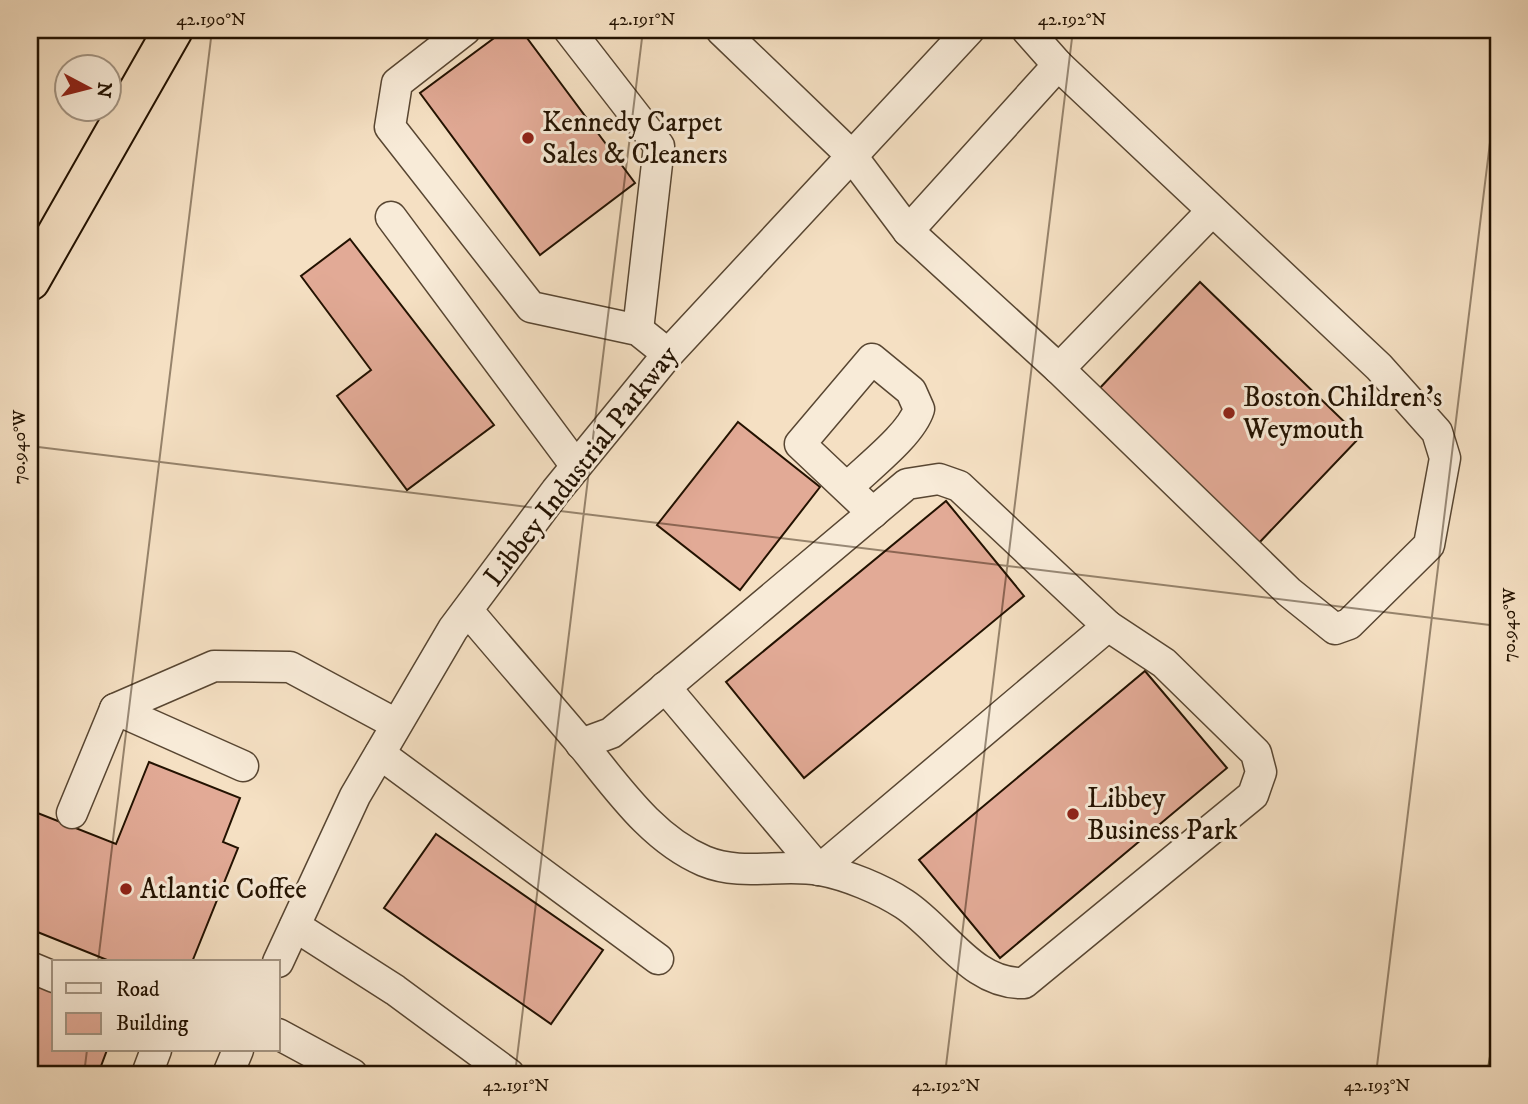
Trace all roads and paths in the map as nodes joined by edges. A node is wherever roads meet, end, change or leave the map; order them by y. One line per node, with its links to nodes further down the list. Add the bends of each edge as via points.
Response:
1 (173, 30): 12 (highway)
2 (465, 30): 13 (street, via 397,83 390,127 531,307)
3 (569, 30): 13 (street, via 659,146)
4 (721, 30): 8 (street)
5 (969, 30): 8 (street, Libbey Industrial Parkway)
6 (1027, 30): 7 (street)
7 (1058, 65): 9 (street); 11 (street)
8 (852, 155): 11 (street); 14 (street, Libbey Industrial Parkway)
9 (1212, 211): 15 (street); 15 (street, via 1379,368 1437,432 1445,458 1429,545 1349,624 1335,629 1289,592)
10 (391, 217): 16 (street)
11 (908, 231): 15 (street)
12 (30, 281)
13 (638, 330): 14 (street)
14 (668, 354): 16 (street, Libbey Industrial Parkway)
15 (1059, 369)
16 (576, 466): 19 (street, Libbey Industrial Parkway)
17 (847, 488): 18 (street)
18 (873, 513): 20 (street, via 907,484 939,479 959,486); 21 (street)
19 (468, 611): 23 (street, Libbey Industrial Parkway); 24 (street)
20 (1108, 626): 28 (street); 28 (street, via 1164,663 1256,753 1261,772 1253,795 1024,983 1007,984 984,974 904,904)
21 (665, 687): 24 (street, via 611,733); 28 (street)
22 (115, 709): 23 (street, via 214,666 290,667); 26 (street); 27 (street)
23 (396, 724): 25 (street, Libbey Industrial Parkway)
24 (581, 744): 28 (street, via 622,797 704,861 749,872)
25 (380, 754): 29 (street, Libbey Industrial Parkway, via 355,796); 30 (street)
26 (243, 766)
27 (72, 813)
28 (819, 870)
29 (295, 926): 31 (street, Libbey Industrial Parkway); 41 (street, via 395,990)
30 (658, 959)
31 (279, 960)
32 (30, 967): 33 (street)
33 (52, 976)
34 (280, 1035): 37 (street)
35 (155, 1052): 38 (street)
36 (237, 1052): 39 (street)
37 (322, 1066): 40 (street)
38 (147, 1074)
39 (228, 1074)
40 (352, 1074)
41 (509, 1074)

